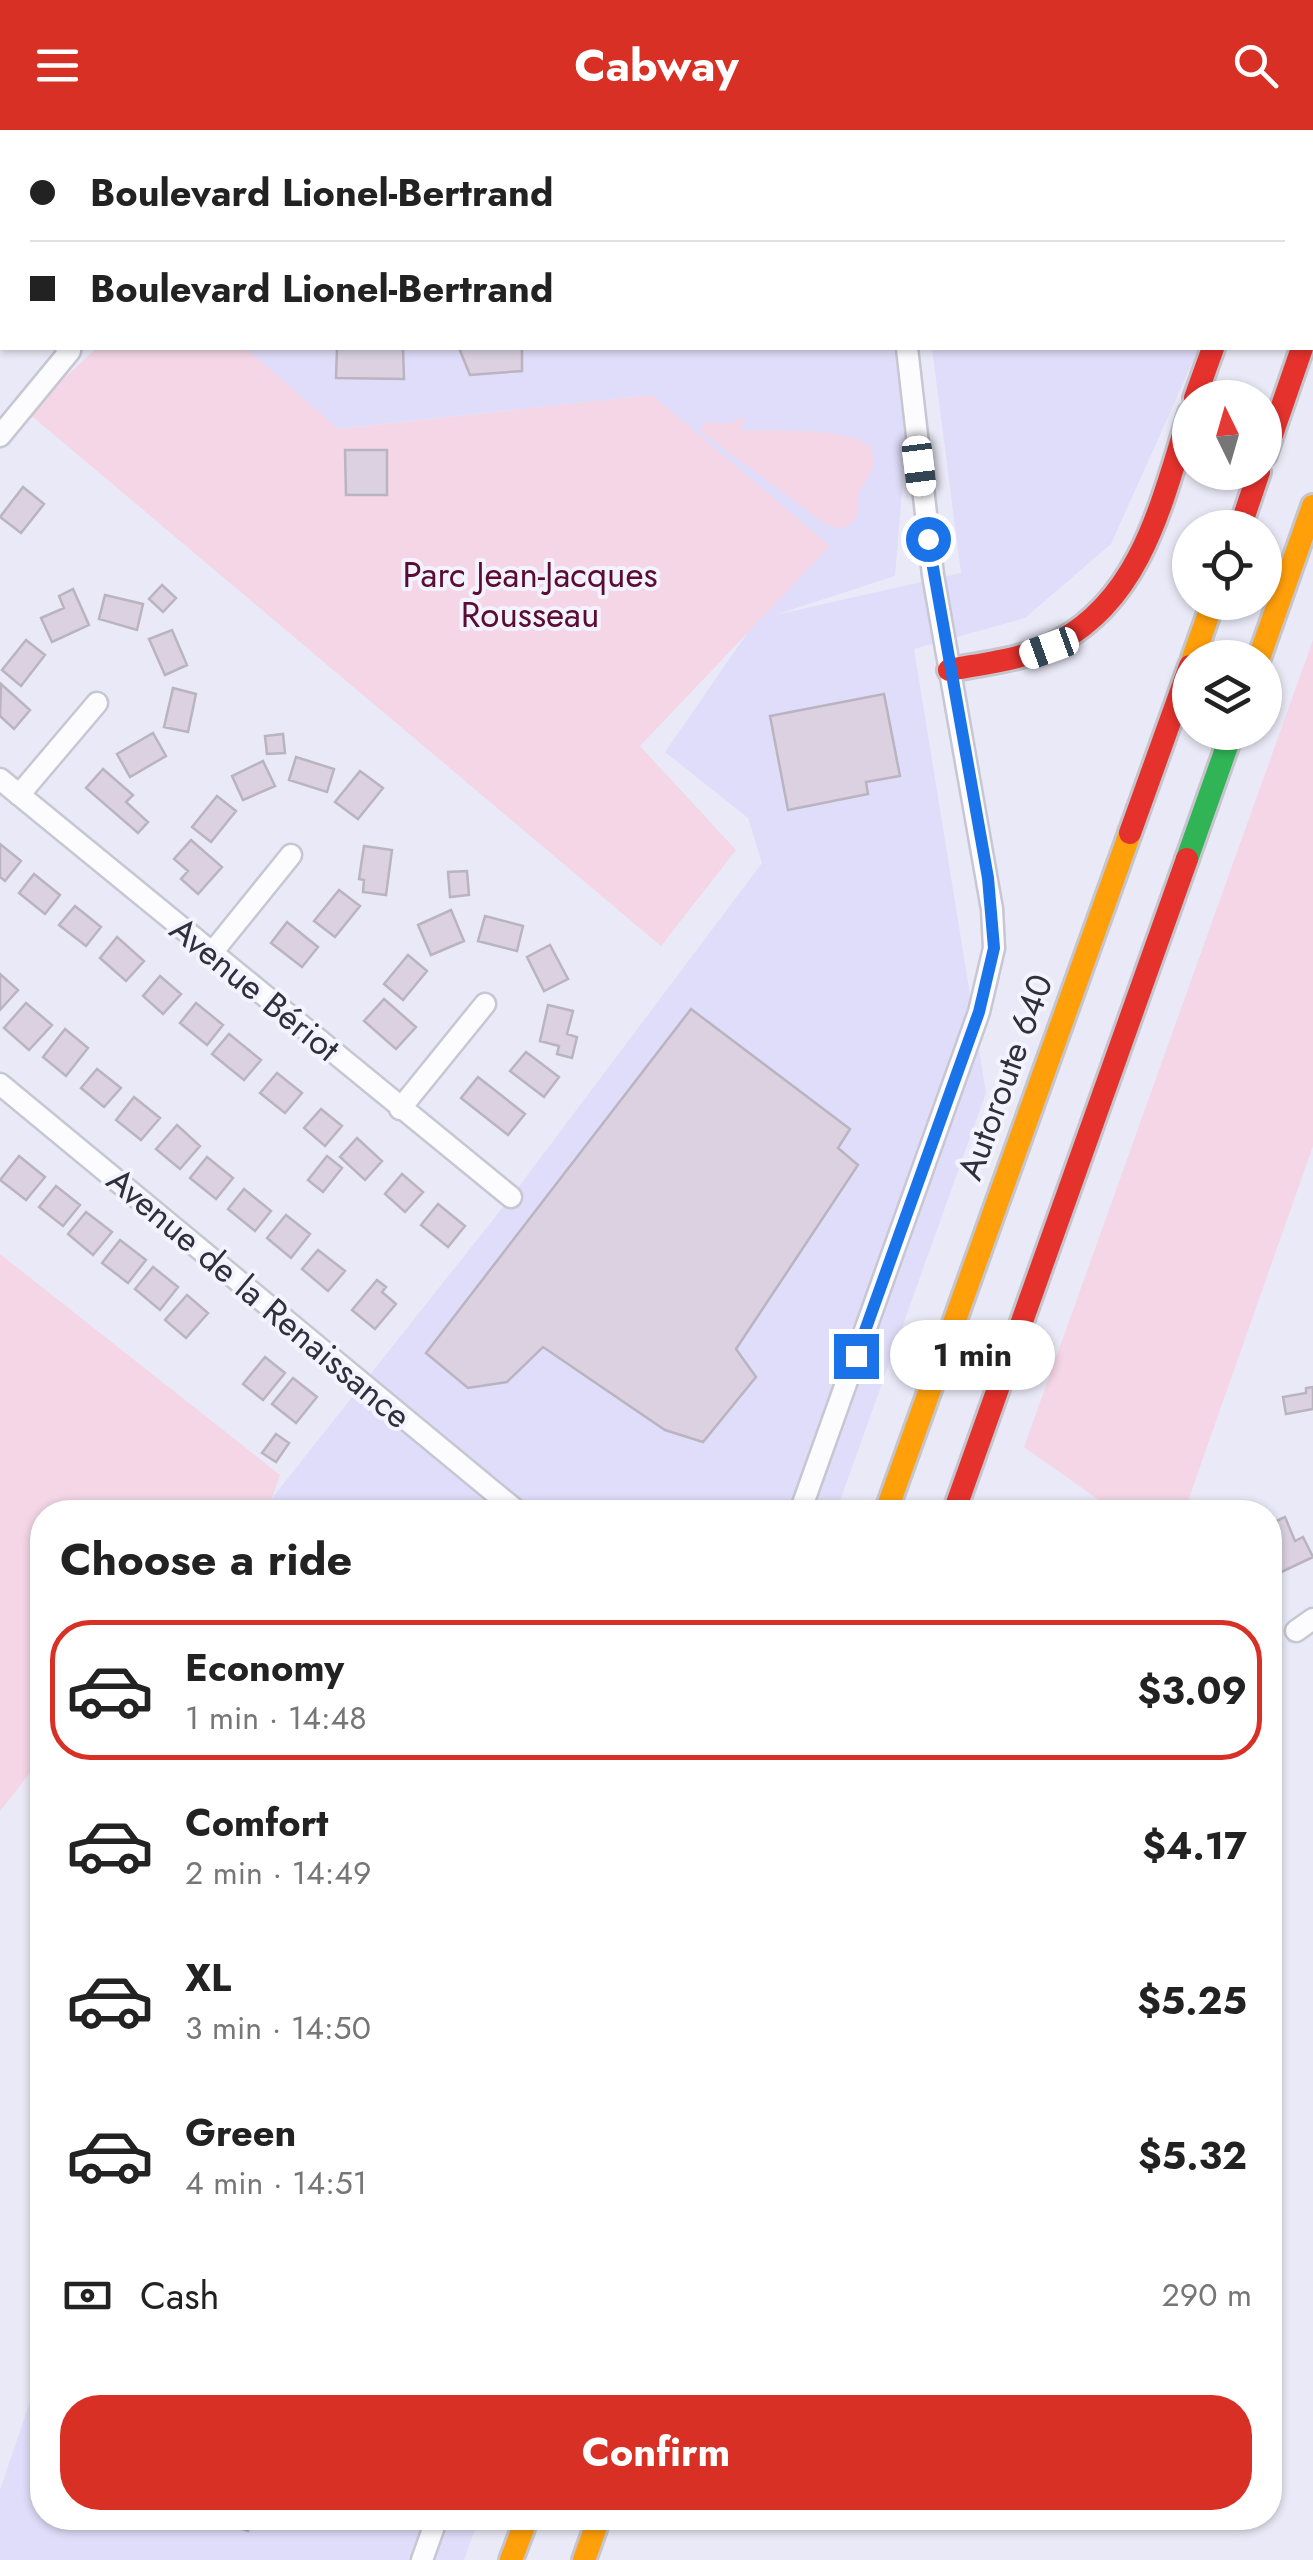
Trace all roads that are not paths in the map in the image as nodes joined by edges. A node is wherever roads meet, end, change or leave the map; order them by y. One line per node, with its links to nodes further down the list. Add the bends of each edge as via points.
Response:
1 (67, 350): 9 (street)
2 (907, 350): 13 (street)
3 (1212, 350): 6 (highway)
4 (1301, 350): 8 (highway)
5 (1272, 366): 7 (highway)
6 (1201, 380)
7 (1269, 380)
8 (1282, 406)
9 (0, 436)
10 (1172, 464): 13 (highway, via 1137,562 1110,606 1049,648)
11 (1313, 506): 12 (highway)
12 (1265, 640)
13 (949, 670): 26 (street, via 992,910 991,970)
14 (97, 703): 18 (street)
15 (1172, 716): 27 (highway, Autoroute 640)
16 (1226, 750): 28 (highway)
17 (0, 779): 18 (street, Avenue Bériot)
18 (20, 795): 20 (street, Avenue Bériot)
19 (291, 855): 20 (street)
20 (211, 954): 23 (street, Avenue Bériot)
21 (485, 1004): 23 (street)
22 (0, 1084): 25 (street, Avenue de la Renaissance)
23 (400, 1109): 24 (street, Avenue Bériot)
24 (511, 1197)
25 (503, 1500)
26 (804, 1500)
27 (890, 1500)
28 (958, 1500)
29 (433, 2530): 32 (street)
30 (522, 2530): 33 (highway)
31 (595, 2530): 34 (highway)
32 (422, 2560)
33 (511, 2560)
34 (584, 2560)

